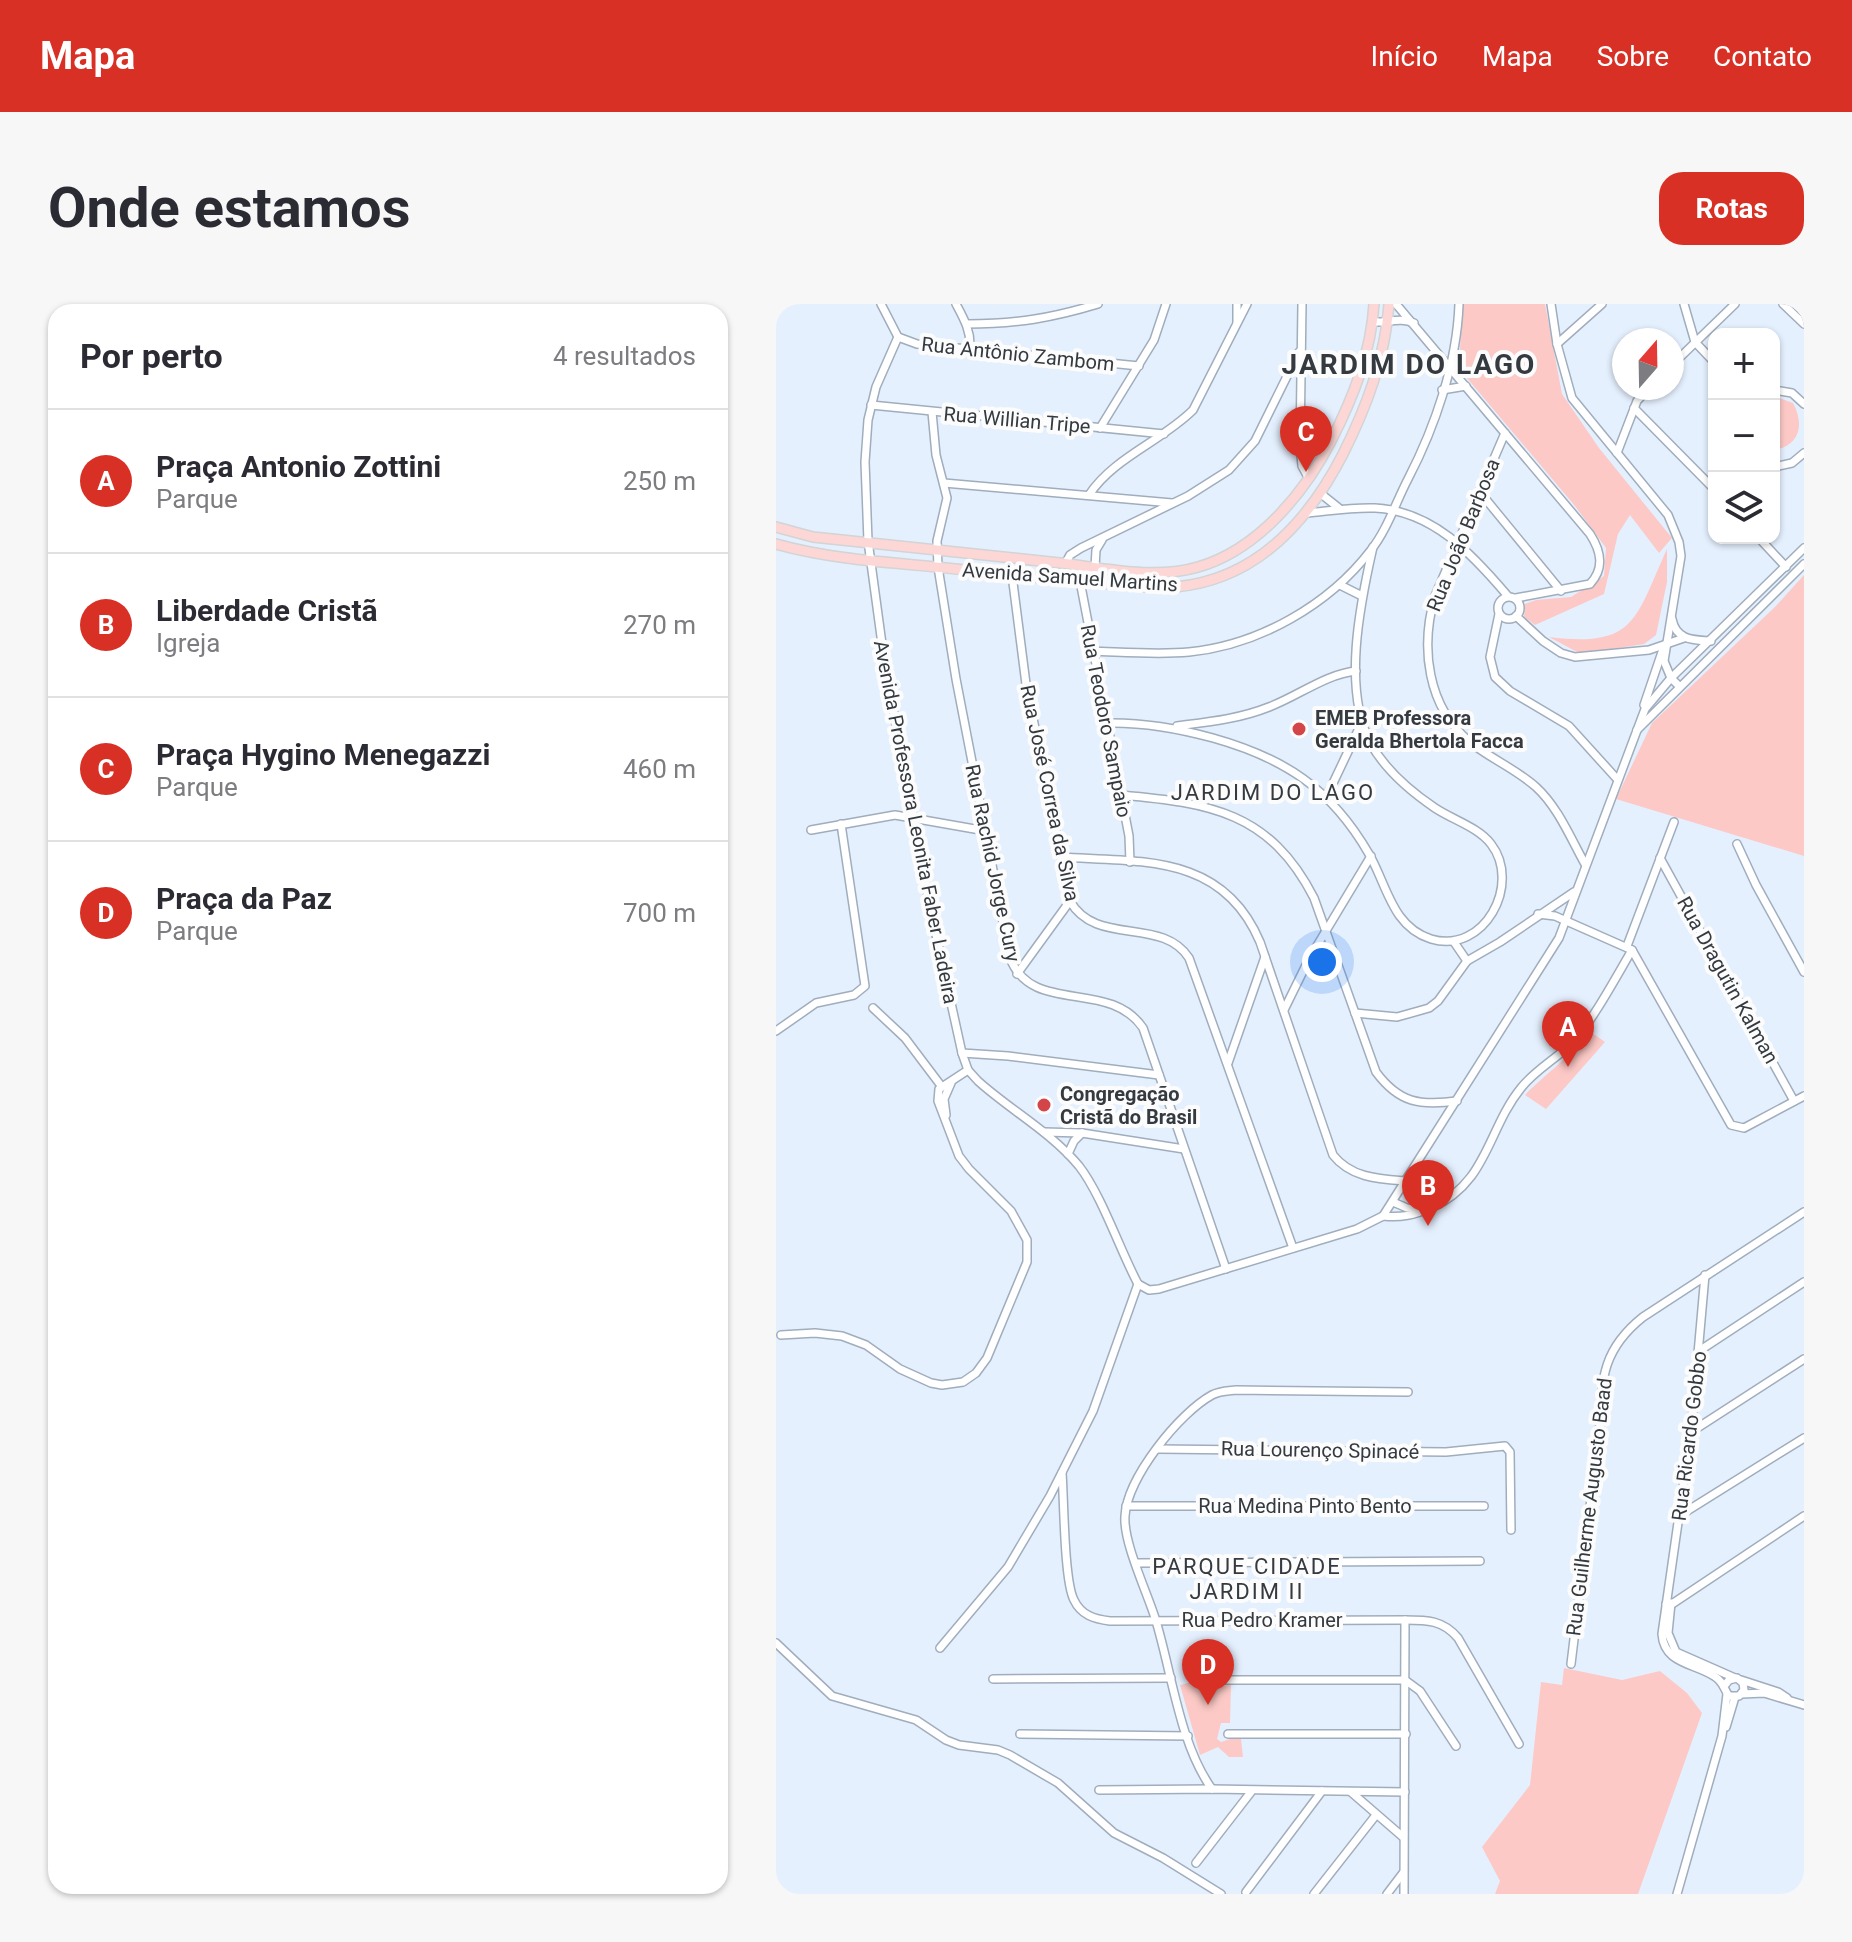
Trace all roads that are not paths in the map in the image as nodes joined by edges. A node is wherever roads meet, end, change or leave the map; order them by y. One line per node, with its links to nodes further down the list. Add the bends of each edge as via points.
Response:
1 (881, 304): 23 (street)
2 (956, 304): 19 (street)
3 (1098, 304): 19 (street, via 1028,322)
4 (1166, 304): 30 (street, via 1162,324)
5 (1237, 304): 20 (street)
6 (1247, 304): 20 (street)
7 (1302, 304): 27 (street)
8 (1374, 304): 17 (main road, Avenida Samuel Martins)
9 (1389, 304): 18 (main road, Avenida Samuel Martins)
10 (1396, 304): 21 (street)
11 (1459, 304): 31 (street)
12 (1551, 304): 25 (street)
13 (1602, 304): 25 (street)
14 (1684, 304): 24 (street)
15 (1735, 304): 24 (street)
16 (1783, 304): 22 (street)
17 (1373, 322): 18 (street); 48 (main road, Avenida Samuel Martins, via 1354,390)
18 (1388, 323): 21 (street); 52 (main road, Avenida Samuel Martins, via 1373,386)
19 (967, 324): 26 (street)
20 (1237, 324): 44 (street, via 1201,398)
21 (1414, 324): 31 (street)
22 (1804, 324)
23 (898, 337): 26 (street, Rua Antônio Zambom, via 917,344); 39 (street, Avenida Professora Leonita Faber Ladeira)
24 (1695, 342): 28 (street); 29 (street)
25 (1557, 344): 45 (street, via 1572,398)
26 (970, 348): 30 (street, Rua Antônio Zambom)
27 (1299, 352): 32 (street); 34 (street)
28 (1684, 353)
29 (1708, 356)
30 (1139, 366): 42 (street)
31 (1449, 366): 33 (street); 35 (street)
32 (1284, 383): 34 (street); 55 (street, via 1239,461 1218,479)
33 (1466, 386): 35 (street); 43 (street)
34 (1300, 388): 48 (street, via 1300,456)
35 (1442, 390): 57 (street, via 1416,465)
36 (1780, 391): 38 (street)
37 (1640, 400): 40 (street)
38 (1803, 400)
39 (871, 405): 41 (street, Rua Willian Tripe); 61 (street, Avenida Professora Leonita Faber Ladeira, via 865,462)
40 (1634, 408): 45 (street); 49 (street)
41 (932, 412): 42 (street, Rua Willian Tripe); 50 (street, Rua Rachid Jorge Cury)
42 (1100, 428): 44 (street, Rua Willian Tripe)
43 (1505, 433): 51 (street, Rua João Barbosa); 79 (street, via 1599,549 1595,579)
44 (1164, 434): 53 (street, via 1098,481)
45 (1617, 453): 85 (street, via 1675,529 1681,556)
46 (1803, 456): 47 (street)
47 (1780, 466)
48 (1309, 479): 52 (main road); 54 (main road, Avenida Samuel Martins)
49 (1708, 480)
50 (944, 483): 53 (street); 67 (street, Rua Rachid Jorge Cury, via 946,503)
51 (1479, 491): 62 (street, Rua João Barbosa); 79 (street)
52 (1320, 493): 56 (street); 58 (main road, Avenida Samuel Martins)
53 (1089, 495): 55 (street)
54 (1297, 495): 58 (main road); 72 (main road, Avenida Samuel Martins, via 1254,537 1203,566 1171,572)
55 (1172, 503): 60 (street)
56 (1340, 509): 57 (street); 58 (street)
57 (1392, 510): 62 (street, via 1422,520); 65 (street)
58 (1306, 513): 77 (main road, Avenida Samuel Martins, via 1266,554 1207,581 1171,587)
59 (776, 527): 61 (main road, Avenida Samuel Martins, via 813,537)
60 (1104, 538): 69 (street, via 1075,552); 72 (street, via 1096,550)
61 (868, 541): 67 (main road, Avenida Samuel Martins); 68 (street, Avenida Professora Leonita Faber Ladeira)
62 (1456, 541): 80 (street); 116 (street, Rua João Barbosa, via 1428,621 1427,657 1434,688 1467,740 1538,789)
63 (776, 544): 68 (main road, Avenida Samuel Martins)
64 (1765, 544): 73 (street)
65 (1373, 547): 78 (street); 81 (street)
66 (1804, 548): 73 (street)
67 (937, 551): 69 (main road, Avenida Samuel Martins); 71 (street, Rua Rachid Jorge Cury)
68 (870, 559): 71 (main road, Avenida Samuel Martins); 106 (street, Avenida Professora Leonita Faber Ladeira)
69 (1065, 564): 72 (main road, Avenida Samuel Martins); 75 (main road)
70 (1804, 564): 95 (street)
71 (938, 567): 74 (main road, Avenida Samuel Martins); 110 (street, Rua Rachid Jorge Cury)
72 (1095, 567): 77 (main road)
73 (1786, 567): 87 (street)
74 (1012, 575): 75 (main road, Avenida Samuel Martins); 113 (street, Rua José Correa da Silva, via 1026,684)
75 (1068, 580): 76 (main road, Avenida Samuel Martins)
76 (1080, 581): 77 (main road, Avenida Samuel Martins); 90 (street, Rua Teodoro Sampaio)
77 (1094, 583)
78 (1340, 585): 81 (street); 90 (street, via 1298,615 1224,645 1174,653)
79 (1561, 591): 82 (street)
80 (1507, 595): 82 (street); 83 (street)
81 (1362, 596): 92 (street)
82 (1516, 598): 84 (street)
83 (1499, 614): 84 (street, via 1505,620); 103 (street, via 1490,650 1495,677 1569,726)
84 (1516, 616): 89 (street, via 1569,656)
85 (1671, 617): 86 (street); 88 (street)
86 (1684, 638): 87 (street); 88 (street)
87 (1711, 641): 94 (street)
88 (1666, 643): 89 (street); 91 (street); 94 (street, via 1664,661)
89 (1649, 650): 91 (street)
90 (1091, 651): 100 (street, Rua Teodoro Sampaio)
91 (1660, 657): 93 (street)
92 (1356, 671): 99 (street); 101 (street, via 1246,715)
93 (1655, 671): 97 (street); 98 (street)
94 (1671, 678): 95 (street); 97 (street)
95 (1679, 686): 96 (street)
96 (1670, 695): 97 (street); 102 (street)
97 (1654, 696): 98 (street)
98 (1639, 720): 102 (street)
99 (1362, 722): 105 (street); 122 (street, via 1377,754 1402,783 1482,835 1496,852 1499,894)
100 (1105, 723): 101 (street); 104 (street, Rua Teodoro Sampaio)
101 (1174, 726): 105 (street, via 1262,753)
102 (1636, 731): 103 (street)
103 (1617, 779): 116 (street)
104 (1121, 795): 115 (street, Rua Teodoro Sampaio); 121 (street, via 1197,803 1256,829 1301,873)
105 (1326, 798): 112 (street)
106 (914, 817): 108 (street); 110 (street); 134 (street, Avenida Professora Leonita Faber Ladeira)
107 (1674, 822): 114 (street)
108 (841, 824): 109 (street); 133 (street, via 865,983 861,992 816,1003)
109 (811, 830)
110 (986, 831): 129 (street, Rua Rachid Jorge Cury)
111 (1737, 844): 128 (street)
112 (1371, 856): 121 (street); 123 (street, via 1406,925 1433,940)
113 (1061, 857): 115 (street); 118 (street, Rua José Correa da Silva)
114 (1660, 858): 124 (street); 142 (street, Rua Dragutin Kalman)
115 (1130, 862): 126 (street, via 1182,869 1226,891 1251,920)
116 (1585, 864): 117 (street)
117 (1574, 892): 119 (street); 120 (street)
118 (1070, 901): 129 (street); 135 (street, Rua José Correa da Silva, via 1097,925 1169,939 1183,949)
119 (1538, 914): 120 (street); 125 (street)
120 (1566, 921): 124 (street); 141 (street)
121 (1326, 931): 131 (street); 132 (street)
122 (1477, 933): 123 (street); 125 (street)
123 (1454, 942): 127 (street)
124 (1630, 948): 142 (street, via 1731,1125 1744,1128); 150 (street, via 1577,1037 1519,1089 1475,1173 1456,1193)
125 (1483, 952): 127 (street)
126 (1265, 957): 131 (street); 135 (street)
127 (1467, 961): 132 (street, via 1438,1001 1420,1013)
128 (1804, 972)
129 (1017, 974): 137 (street, Rua Rachid Jorge Cury, via 1042,990 1104,1001 1128,1011 1143,1028)
130 (873, 1008): 139 (street, via 905,1038)
131 (1284, 1010): 148 (street, via 1333,1155 1357,1173)
132 (1355, 1013): 141 (street, via 1376,1072 1387,1086 1417,1102)
133 (776, 1031)
134 (962, 1053): 136 (street, Avenida Professora Leonita Faber Ladeira); 137 (street)
135 (1228, 1063): 153 (street, Rua José Correa da Silva)
136 (968, 1070): 138 (street); 144 (street, Avenida Professora Leonita Faber Ladeira)
137 (1159, 1075): 146 (street, Rua Rachid Jorge Cury)
138 (951, 1083): 139 (street); 143 (street, via 944,1099)
139 (942, 1087): 143 (street, via 937,1097)
140 (1804, 1096): 142 (street)
141 (1457, 1101): 148 (street)
142 (1794, 1101)
143 (948, 1128): 158 (street, via 962,1162 1011,1211 1029,1246 982,1367 963,1382 942,1385 900,1369 856,1340 815,1333)
144 (1042, 1132): 145 (street); 147 (street, Avenida Professora Leonita Faber Ladeira)
145 (1082, 1133): 146 (street); 147 (street)
146 (1184, 1149): 154 (street, Rua Rachid Jorge Cury)
147 (1068, 1154): 157 (street, Avenida Professora Leonita Faber Ladeira, via 1090,1185)
148 (1406, 1181): 149 (street)
149 (1393, 1202): 150 (street); 152 (street)
150 (1427, 1209): 152 (street, via 1403,1217)
151 (1804, 1212): 155 (street, Rua Guilherme Augusto Baad)
152 (1383, 1216): 153 (street)
153 (1293, 1248): 154 (street)
154 (1226, 1269): 157 (street, via 1159,1289)
155 (1705, 1275): 159 (street, Rua Ricardo Gobbo); 179 (street, Rua Guilherme Augusto Baad, via 1629,1329 1608,1360)
156 (1804, 1282): 159 (street)
157 (1138, 1284): 165 (street, via 1097,1402)
158 (778, 1335)
159 (1699, 1351): 162 (street, Rua Ricardo Gobbo)
160 (1804, 1359): 162 (street)
161 (1408, 1392): 164 (street, via 1217,1393 1170,1429)
162 (1691, 1432): 168 (street, Rua Ricardo Gobbo)
163 (1804, 1438): 168 (street)
164 (1157, 1449): 166 (street); 170 (street, Rua Lourenço Spinacé, via 1483,1450 1502,1445 1510,1452)
165 (1062, 1473): 175 (street, Rua Pedro Kramer, via 1073,1599 1099,1620); 177 (street, via 1013,1559)
166 (1126, 1506): 167 (street, Rua Medina Pinto Bento); 172 (street, via 1126,1534)
167 (1484, 1506)
168 (1679, 1516): 173 (street, Rua Ricardo Gobbo)
169 (1804, 1516): 173 (street)
170 (1511, 1530)
171 (1480, 1561): 172 (street)
172 (1137, 1563): 175 (street)
173 (1669, 1602): 178 (street, Rua Ricardo Gobbo, via 1663,1642)
174 (1405, 1620): 175 (street, Rua Pedro Kramer); 184 (street); 194 (street, Rua Pedro Kramer, via 1429,1620 1451,1629)
175 (1156, 1621): 180 (street)
176 (776, 1643): 207 (street, via 832,1696 916,1720 951,1743 1010,1755 1058,1783 1114,1833)
177 (940, 1648)
178 (1674, 1654): 182 (street); 185 (street, via 1714,1676)
179 (1571, 1664)
180 (1171, 1678): 181 (street); 192 (street)
181 (993, 1679)
182 (1738, 1679): 185 (street, via 1729,1680); 186 (street, via 1744,1687); 187 (street)
183 (1213, 1680): 184 (street)
184 (1405, 1680): 191 (street); 195 (street, via 1420,1691)
185 (1726, 1690): 186 (street); 193 (street)
186 (1739, 1696): 187 (street, via 1755,1692); 193 (street)
187 (1789, 1699): 188 (street)
188 (1804, 1705)
189 (1020, 1734): 192 (street)
190 (1228, 1734): 191 (street)
191 (1406, 1734): 201 (street)
192 (1188, 1736): 196 (street)
193 (1722, 1736): 211 (street)
194 (1519, 1744)
195 (1456, 1746)
196 (1212, 1789): 197 (street); 199 (street)
197 (1099, 1790)
198 (1322, 1791): 199 (street); 200 (street); 206 (street)
199 (1251, 1792): 204 (street)
200 (1351, 1792): 201 (street); 202 (street)
201 (1405, 1792): 203 (street)
202 (1376, 1815): 203 (street); 208 (street)
203 (1403, 1837): 205 (street)
204 (1196, 1863)
205 (1403, 1873): 209 (street); 210 (street)
206 (1246, 1892)
207 (1221, 1894)
208 (1314, 1894)
209 (1387, 1894)
210 (1404, 1894)
211 (1677, 1894)

